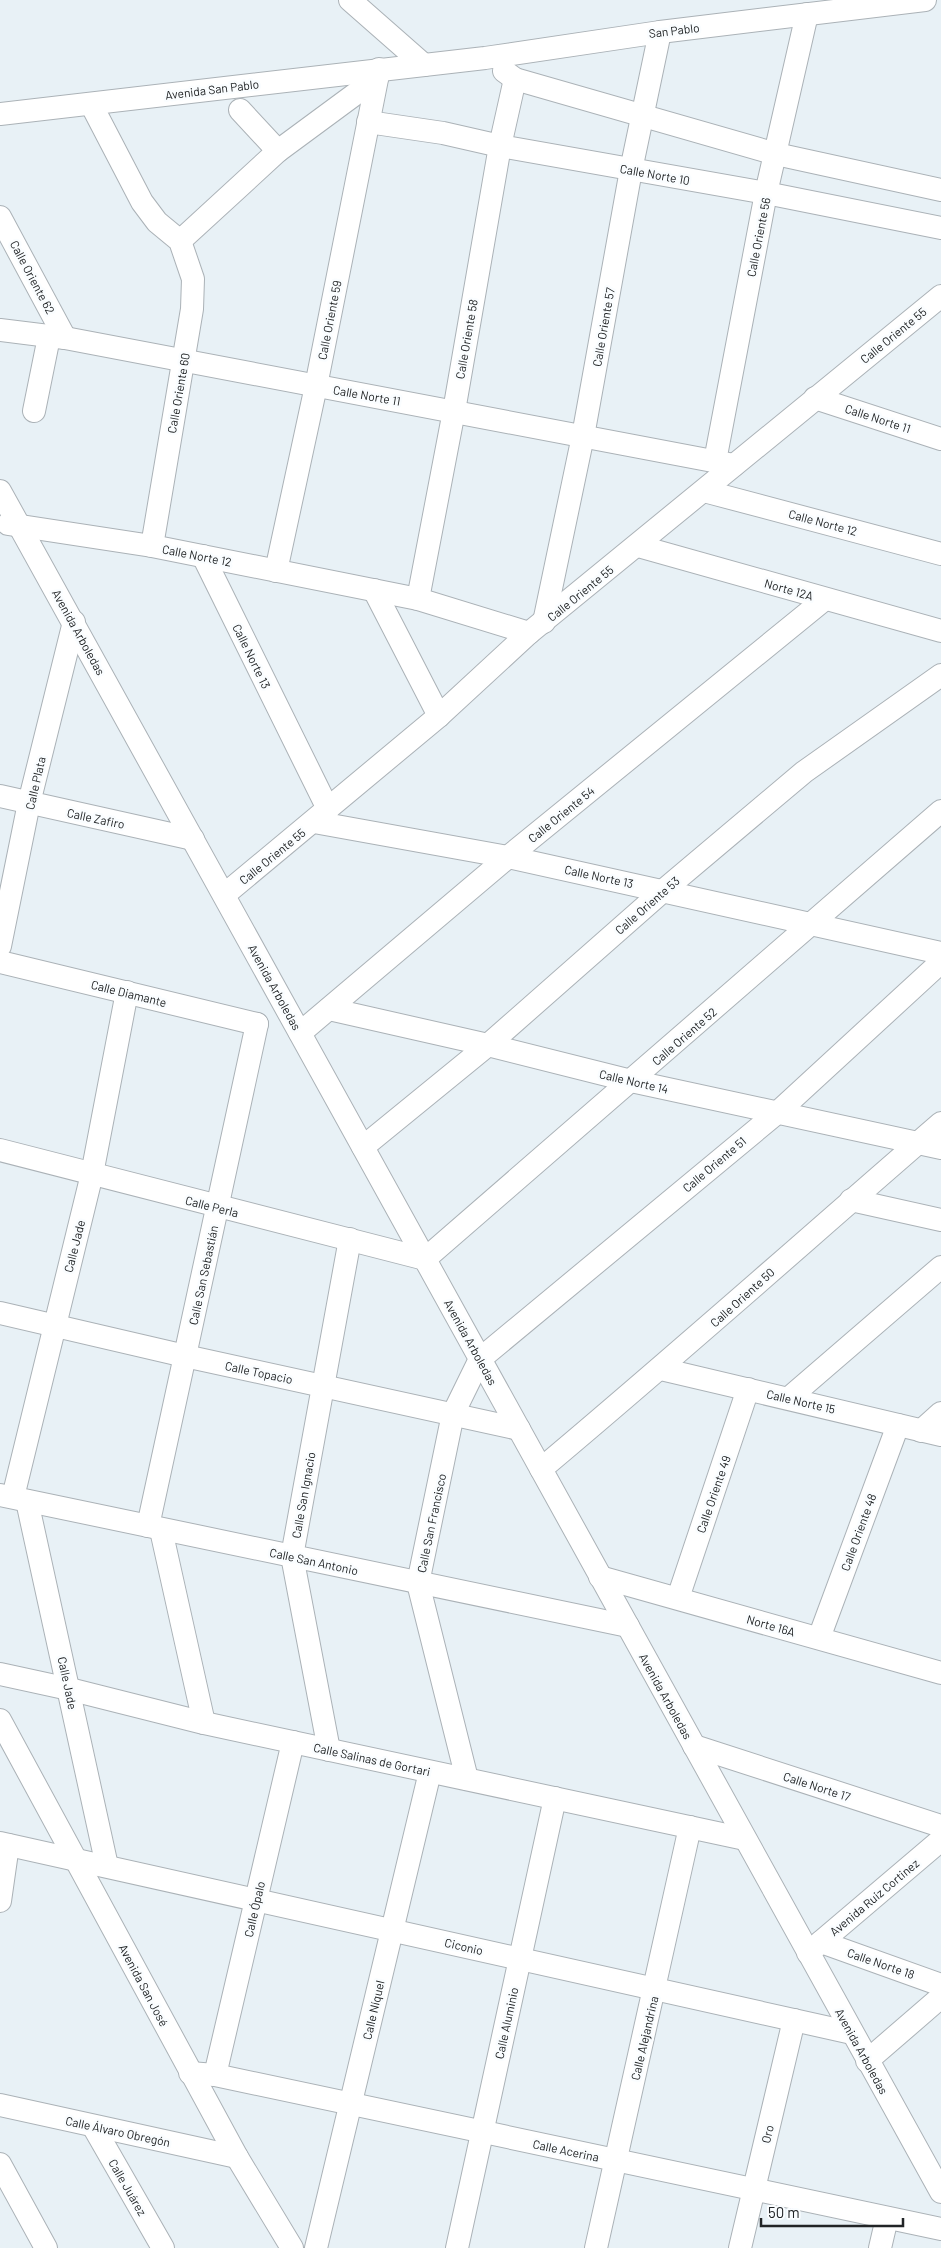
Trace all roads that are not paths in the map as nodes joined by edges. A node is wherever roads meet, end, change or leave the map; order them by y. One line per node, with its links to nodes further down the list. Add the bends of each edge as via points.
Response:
1 (350, 0): 6 (street)
2 (925, 0): 3 (street, San Pablo)
3 (807, 14): 4 (street, San Pablo); 16 (street, Calle Oriente 56)
4 (660, 32): 5 (street, San Pablo); 12 (street, Calle Oriente 57)
5 (484, 58): 6 (street, San Pablo); 8 (street)
6 (424, 65): 7 (street, Avenida San Pablo)
7 (378, 74): 9 (street, Avenida San Pablo); 13 (street, Calle Oriente 59); 15 (street)
8 (515, 79): 12 (street); 14 (street, Calle Oriente 58)
9 (91, 104): 11 (street, Avenida San Pablo); 22 (street, via 142,202 157,222)
10 (240, 110): 15 (street)
11 (0, 114)
12 (643, 115): 16 (street); 17 (street, Calle Oriente 57)
13 (368, 122): 14 (street, Calle Norte 10, via 443,132); 27 (street, Calle Oriente 59)
14 (500, 146): 17 (street, Calle Norte 10); 30 (street, Calle Oriente 58)
15 (278, 151): 22 (street)
16 (776, 154): 18 (street); 19 (street, Calle Oriente 56)
17 (631, 170): 19 (street, Calle Norte 10); 31 (street, Calle Oriente 57)
18 (941, 190)
19 (766, 193): 21 (street, Calle Norte 10); 33 (street, Calle Oriente 56)
20 (0, 217): 25 (street, Calle Oriente 62)
21 (941, 228)
22 (180, 241): 26 (street, Calle Oriente 60, via 193,279 192,309)
23 (941, 296): 28 (street, Calle Oriente 55)
24 (0, 330): 25 (street, Calle Norte 11)
25 (57, 337): 26 (street, Calle Norte 11); 29 (street)
26 (183, 360): 27 (street, Calle Norte 11); 37 (street, Calle Oriente 60)
27 (316, 386): 30 (street, Calle Norte 11); 41 (street, Calle Oriente 59)
28 (815, 398): 32 (street, Calle Norte 11); 33 (street, Calle Oriente 55)
29 (34, 411)
30 (454, 411): 31 (street, Calle Norte 11); 44 (street, Calle Oriente 58)
31 (583, 436): 33 (street, Calle Norte 11); 46 (street, Calle Oriente 57)
32 (941, 439)
33 (725, 463): 35 (street, Calle Oriente 55)
34 (0, 491): 36 (street, Avenida Arboledas)
35 (704, 491): 38 (street, Calle Oriente 55); 39 (street, Calle Norte 12)
36 (10, 525): 37 (street, Calle Norte 12); 45 (street, Avenida Arboledas)
37 (152, 546): 40 (street, Calle Norte 12)
38 (638, 546): 43 (street, Norte 12A); 46 (street, Calle Oriente 55)
39 (940, 553)
40 (203, 556): 41 (street, Calle Norte 12); 53 (street, Calle Norte 13)
41 (276, 571): 42 (street, Calle Norte 12)
42 (374, 590): 44 (street, Calle Norte 12); 49 (street)
43 (825, 599): 47 (street, Norte 12A); 55 (street, Calle Oriente 54)
44 (418, 600): 46 (street, Calle Norte 12)
45 (74, 622): 51 (street, Calle Plata); 54 (street, Avenida Arboledas)
46 (536, 628): 49 (street, Calle Oriente 55)
47 (941, 630)
48 (941, 675): 56 (street, Calle Oriente 53, via 804,772)
49 (439, 716): 53 (street, Calle Oriente 55)
50 (0, 796): 51 (street, Calle Zafiro)
51 (30, 804): 54 (street, Calle Zafiro); 59 (street, Calle Plata)
52 (941, 811): 58 (street, Calle Oriente 52)
53 (321, 815): 55 (street, Calle Norte 13); 57 (street, Calle Oriente 55)
54 (193, 839): 57 (street, Avenida Arboledas)
55 (508, 857): 56 (street, Calle Norte 13); 65 (street, Calle Oriente 54)
56 (664, 890): 58 (street, Calle Norte 13); 68 (street, Calle Oriente 53)
57 (224, 895): 64 (street, Avenida Arboledas)
58 (811, 925): 60 (street, Calle Norte 13); 69 (street, Calle Oriente 52)
59 (0, 946)
60 (941, 953)
61 (0, 962): 63 (street, Calle Diamante)
62 (941, 962): 70 (street, Calle Oriente 51)
63 (127, 992): 66 (street, Calle Diamante); 76 (street, Calle Jade)
64 (286, 1007): 66 (street); 67 (street, Avenida Arboledas)
65 (328, 1009): 67 (street, Calle Oriente 54); 68 (street, Calle Norte 14)
66 (257, 1024): 78 (street, Calle San Sebastián)
67 (300, 1033): 73 (street, Avenida Arboledas)
68 (488, 1045): 69 (street, Calle Norte 14); 73 (street, Calle Oriente 53)
69 (631, 1081): 70 (street, Calle Norte 14); 81 (street, Calle Oriente 52)
70 (778, 1112): 72 (street, Calle Norte 14); 86 (street, Calle Oriente 51)
71 (941, 1122): 72 (street, Calle Oriente 50)
72 (918, 1142): 74 (street, Calle Norte 14); 77 (street, Calle Oriente 50)
73 (364, 1147): 81 (street, Avenida Arboledas)
74 (941, 1148)
75 (0, 1150): 76 (street, Calle Perla)
76 (92, 1174): 78 (street, Calle Perla); 84 (street, Calle Jade)
77 (851, 1200): 79 (street); 87 (street, Calle Oriente 50)
78 (218, 1207): 80 (street, Calle Perla); 85 (street, Calle San Sebastián)
79 (941, 1220)
80 (350, 1240): 81 (street, Calle Perla); 88 (street, Calle San Ignacio)
81 (425, 1259): 86 (street, Avenida Arboledas)
82 (941, 1267): 90 (street)
83 (0, 1313): 84 (street, Calle Topacio)
84 (55, 1325): 85 (street, Calle Topacio); 97 (street, Calle Jade)
85 (185, 1356): 88 (street, Calle Topacio); 98 (street, Calle San Sebastián)
86 (480, 1359): 92 (street, Calle San Francisco); 94 (street, Avenida Arboledas)
87 (661, 1369): 89 (street, Calle Norte 15); 96 (street, Calle Oriente 50)
88 (323, 1386): 92 (street, Calle Topacio); 99 (street, Calle San Ignacio)
89 (748, 1389): 90 (street, Calle Norte 15); 102 (street, Calle Oriente 49)
90 (789, 1398): 93 (street, Calle Norte 15)
91 (941, 1413): 95 (street)
92 (453, 1414): 94 (street, Calle Topacio); 101 (street, Calle San Francisco)
93 (898, 1425): 95 (street, Calle Norte 15); 104 (street, Calle Oriente 48)
94 (519, 1429): 96 (street, Avenida Arboledas)
95 (931, 1433)
96 (541, 1469): 100 (street, Avenida Arboledas)
97 (13, 1498): 98 (street, Calle San Antonio); 107 (street, Calle Jade)
98 (155, 1528): 99 (street, Calle San Antonio); 109 (street, Calle San Sebastián)
99 (292, 1556): 101 (street, Calle San Antonio); 112 (street, Calle San Ignacio)
100 (600, 1576): 102 (street, Norte 16A); 103 (street, Avenida Arboledas)
101 (418, 1583): 103 (street, Calle San Antonio); 114 (street, Calle San Francisco)
102 (678, 1598): 104 (street, Norte 16A)
103 (628, 1626): 111 (street, Avenida Arboledas)
104 (819, 1638): 105 (street, Norte 16A)
105 (941, 1673)
106 (0, 1674): 107 (street, Calle Salinas de Gortari)
107 (69, 1689): 109 (street, Calle Salinas de Gortari); 122 (street, Calle Jade)
108 (0, 1720): 121 (street, Avenida San José)
109 (204, 1723): 110 (street, Calle Salinas de Gortari)
110 (293, 1742): 112 (street, Calle Salinas de Gortari); 123 (street, Calle Ópalo)
111 (694, 1746): 116 (street, Calle Norte 17); 118 (street, Avenida Arboledas)
112 (330, 1750): 113 (street, Calle Salinas de Gortari)
113 (430, 1772): 114 (street, Calle Salinas de Gortari); 125 (street, Calle Níquel)
114 (467, 1779): 115 (street, Calle Salinas de Gortari)
115 (555, 1798): 117 (street, Calle Salinas de Gortari); 127 (street, Calle Aluminio)
116 (941, 1826)
117 (690, 1827): 118 (street, Calle Salinas de Gortari); 129 (street, Calle Alejandrina)
118 (745, 1838): 126 (street, Avenida Arboledas)
119 (941, 1840): 126 (street, Avenida Ruiz Cortinez)
120 (4, 1844): 121 (street, Ciconio); 124 (street)
121 (76, 1859): 122 (street, Ciconio); 134 (street, Avenida San José)
122 (107, 1866): 123 (street, Ciconio)
123 (256, 1899): 125 (street, Ciconio); 135 (street, Calle Ópalo)
124 (0, 1901)
125 (392, 1930): 127 (street, Ciconio); 137 (street, Calle Níquel)
126 (814, 1947): 128 (street, Calle Norte 18); 132 (street, Avenida Arboledas)
127 (520, 1958): 129 (street, Ciconio); 139 (street, Calle Aluminio)
128 (941, 1985)
129 (654, 1989): 131 (street, Ciconio); 141 (street, Calle Alejandrina)
130 (941, 1997): 133 (street)
131 (794, 2020): 132 (street, Ciconio); 144 (street, Oro)
132 (852, 2033): 133 (street, Avenida Arboledas)
133 (867, 2061): 142 (street, Avenida Arboledas)
134 (190, 2073): 135 (street, Calle Acerina); 140 (street, Avenida San José)
135 (215, 2075): 137 (street, Calle Acerina)
136 (0, 2105): 138 (street, Calle Álvaro Obregón)
137 (351, 2105): 139 (street, Calle Acerina); 151 (street, Calle Níquel)
138 (93, 2126): 140 (street, Calle Álvaro Obregón); 149 (street, Calle Juárez)
139 (482, 2132): 141 (street, Calle Acerina); 152 (street, Calle Aluminio)
140 (237, 2157): 150 (street, Avenida San José)
141 (616, 2161): 144 (street, Calle Acerina); 153 (street, Calle Alejandrina)
142 (936, 2162): 145 (street, Avenida Arboledas)
143 (0, 2164): 148 (street)
144 (754, 2190): 146 (street, Calle Acerina); 154 (street, Oro)
145 (941, 2192)
146 (887, 2218): 147 (street, Calle Acerina); 155 (street)
147 (941, 2229)
148 (46, 2248)
149 (163, 2248)
150 (292, 2248)
151 (316, 2248)
152 (456, 2248)
153 (596, 2248)
154 (740, 2248)
155 (880, 2248)

